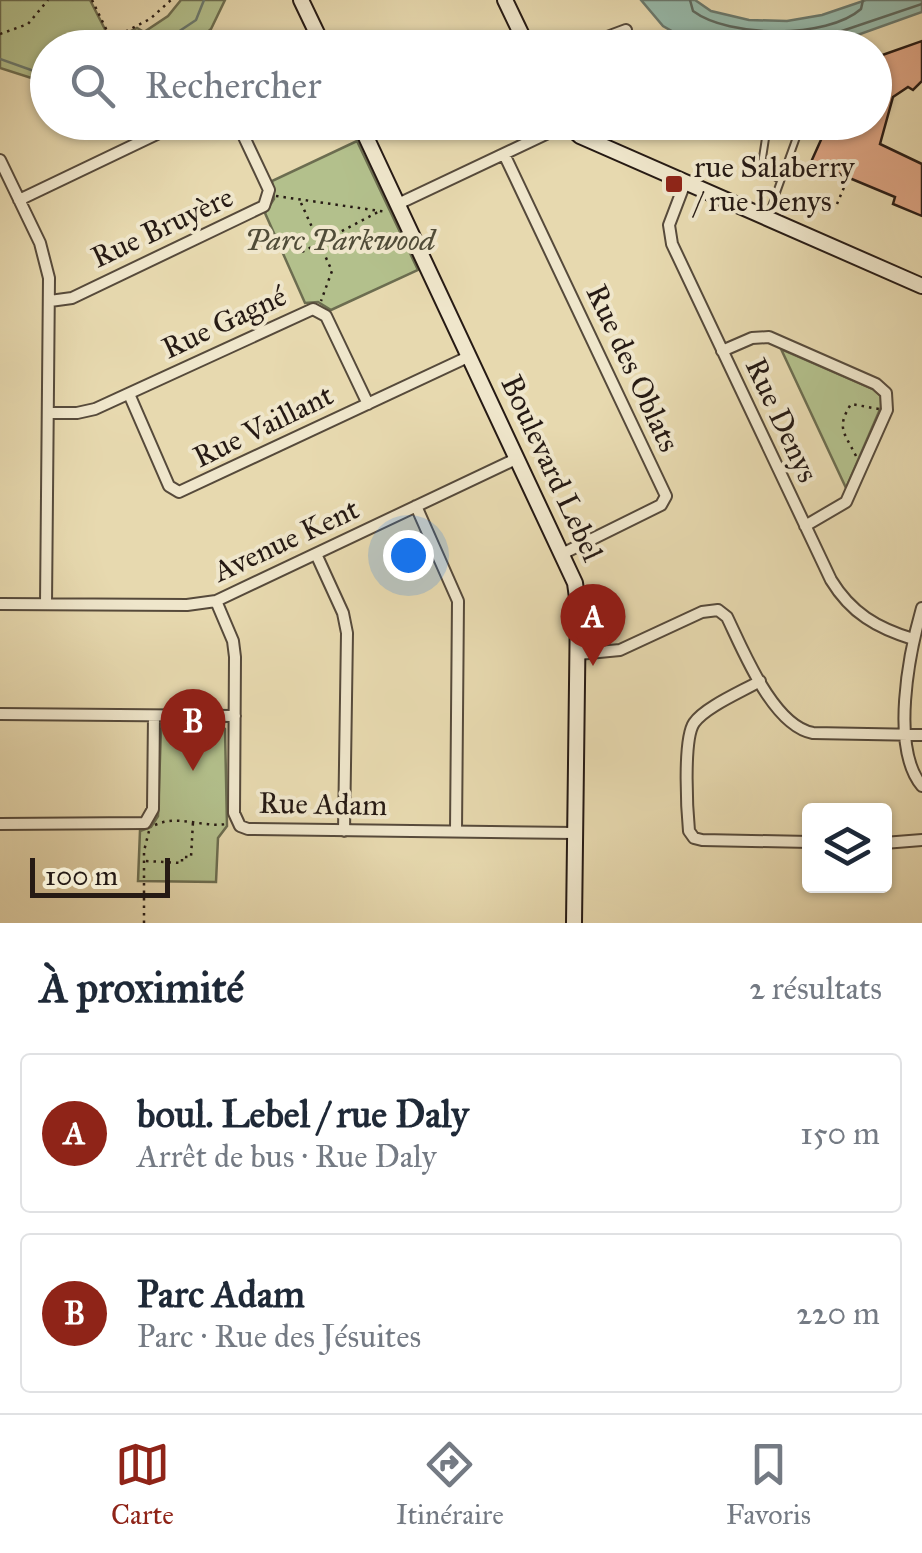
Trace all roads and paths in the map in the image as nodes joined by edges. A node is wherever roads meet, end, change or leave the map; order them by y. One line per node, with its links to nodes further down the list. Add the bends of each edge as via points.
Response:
1 (48, 0): 10 (path, via 28,24)
2 (171, 0): 7 (path)
3 (301, 0): 8 (street)
4 (505, 0): 9 (street)
5 (94, 3): 6 (path)
6 (107, 30)
7 (127, 30)
8 (315, 30)
9 (519, 30)
10 (0, 34)
11 (144, 140): 24 (street)
12 (245, 140): 33 (street, Rue Bruyère, via 269,190 264,206 70,298)
13 (367, 140): 27 (street, Boulevard Lebel)
14 (532, 140): 18 (street)
15 (589, 140): 22 (street)
16 (765, 140): 21 (lane, via 762,162)
17 (795, 140): 21 (lane)
18 (504, 154): 27 (street); 45 (street, Rue des Oblats, via 666,496 661,506)
19 (0, 160): 24 (street)
20 (848, 178): 26 (path)
21 (781, 180): 29 (lane)
22 (685, 183): 29 (street); 35 (street, Rue Denys, via 669,234)
23 (275, 196): 25 (path)
24 (19, 200): 33 (street, via 44,254)
25 (300, 200): 28 (path); 30 (path)
26 (837, 204)
27 (395, 208): 28 (path); 36 (street, Boulevard Lebel)
28 (379, 211): 30 (path)
29 (767, 218): 32 (street)
30 (319, 242): 31 (path); 34 (path, via 332,271)
31 (302, 252)
32 (922, 286)
33 (50, 301): 40 (street)
34 (320, 303)
35 (722, 352): 44 (street, Rue Denys); 44 (street, via 756,337 773,338 886,393 887,410 846,502)
36 (470, 356): 38 (street, Rue Vaillant); 41 (street, Boulevard Lebel)
37 (129, 394): 38 (street, Rue Gagné, via 313,308 326,316); 38 (street, Rue Vaillant, via 169,486 179,492); 40 (street, Rue Gagné, via 90,411)
38 (368, 404)
39 (880, 409): 42 (path, via 857,403 845,412 841,423)
40 (50, 413): 49 (street)
41 (518, 458): 43 (street, Avenue Kent); 45 (street, Boulevard Lebel)
42 (858, 460)
43 (416, 506): 46 (street, Avenue Kent); 64 (street, via 458,601)
44 (805, 526): 51 (street, Rue Denys, via 850,607)
45 (564, 553): 52 (street, Boulevard Lebel, via 578,597)
46 (316, 554): 47 (street, Avenue Kent); 63 (street, via 346,628)
47 (216, 601): 49 (street, Avenue Kent); 56 (street, Rue Adam, via 235,650)
48 (0, 604): 49 (street, Avenue Kent)
49 (46, 604)
50 (922, 608): 51 (street)
51 (913, 639): 57 (street)
52 (578, 654): 53 (street, via 620,650 715,609 727,617); 65 (street, Boulevard Lebel)
53 (760, 681): 57 (street, via 799,730); 67 (street, via 692,726 689,832 699,840)
54 (0, 714): 55 (street)
55 (154, 716): 56 (street); 61 (street, via 153,809 145,823)
56 (235, 716): 63 (street, Rue Adam, via 237,824)
57 (906, 734): 58 (street); 59 (street, via 908,764)
58 (922, 735)
59 (922, 786)
60 (192, 822): 62 (path); 69 (path, via 166,821 150,829); 69 (path, via 191,857 182,863)
61 (0, 824)
62 (227, 824)
63 (344, 831): 64 (street, Rue Adam)
64 (456, 831): 65 (street, Rue Adam)
65 (575, 833): 71 (street, Boulevard Lebel)
66 (922, 840): 68 (street)
67 (802, 842)
68 (892, 842)
69 (144, 861): 70 (path)
70 (144, 923)
71 (574, 923)

